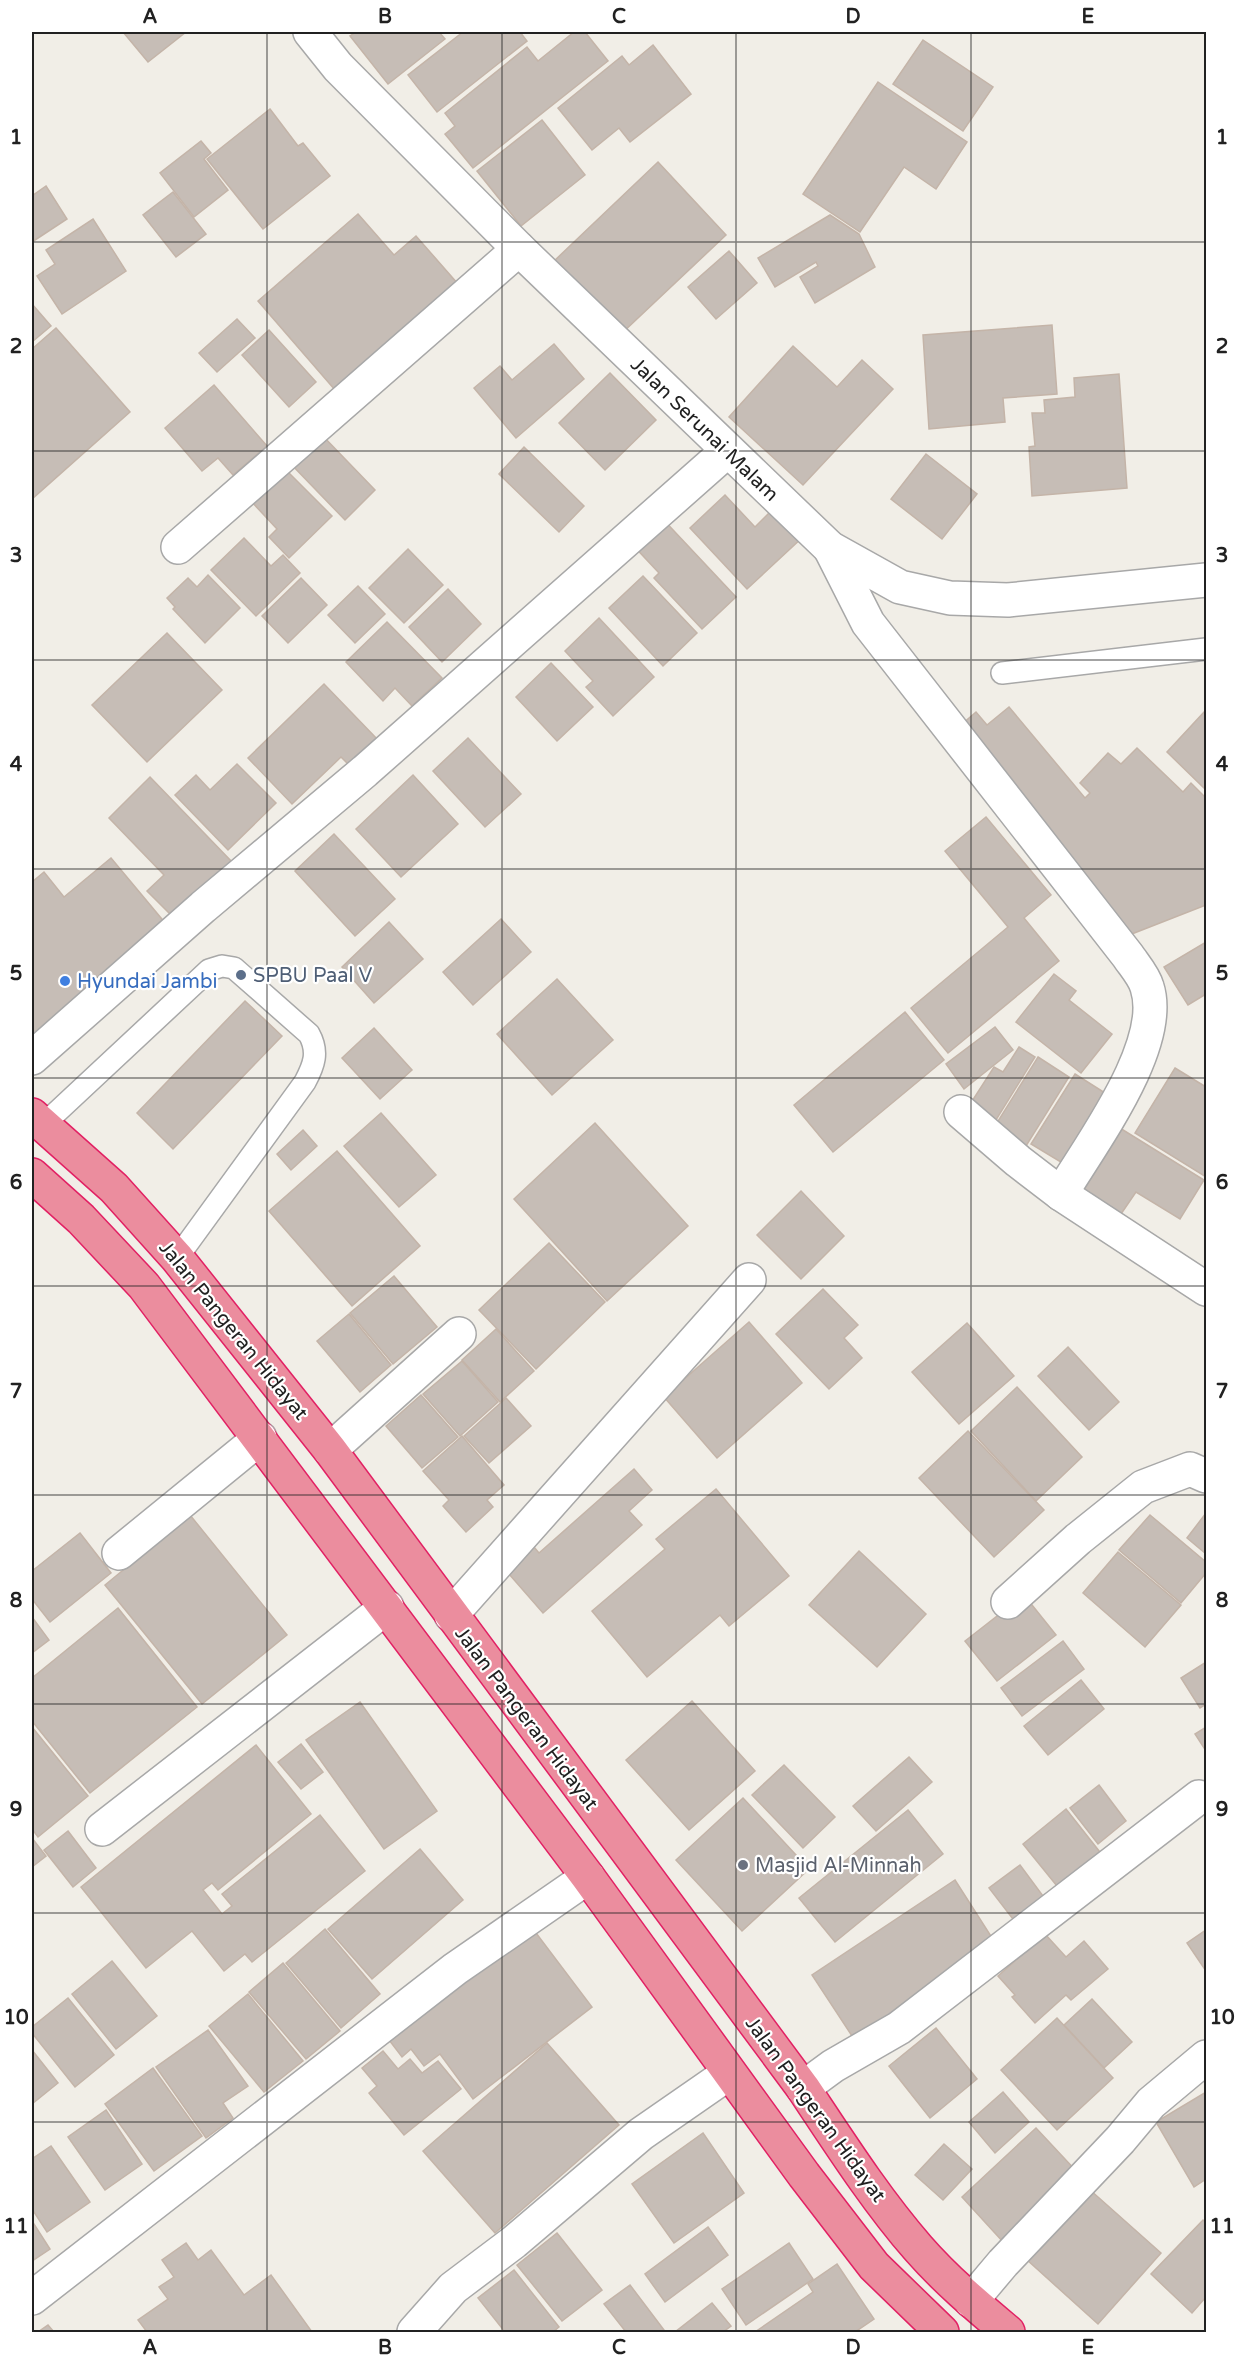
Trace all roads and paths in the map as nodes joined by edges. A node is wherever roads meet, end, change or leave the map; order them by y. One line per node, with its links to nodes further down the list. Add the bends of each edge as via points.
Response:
1 (310, 32): 2 (street, Jalan Serunai Malam, via 338,67)
2 (519, 249): 3 (street, Jalan Serunai Malam); 4 (street)
3 (727, 451): 5 (street, Jalan Serunai Malam); 9 (street)
4 (178, 547)
5 (830, 548): 6 (street, Jalan Serunai Malam, via 900,587 950,598 1008,600); 13 (street, via 868,623 1128,956 1147,986 1150,1012 1146,1037 1127,1087)
6 (1206, 580)
7 (1206, 649): 8 (lane)
8 (1002, 673)
9 (32, 1058)
10 (961, 1112): 13 (street)
11 (36, 1125): 14 (highway, Jalan Pangeran Hidayat, via 114,1188); 14 (lane, via 209,970 234,968 309,1034 315,1045 315,1063 305,1082)
12 (32, 1175): 16 (highway, via 81,1219)
13 (1061, 1194): 17 (street)
14 (177, 1258): 16 (highway); 20 (highway, Jalan Pangeran Hidayat)
15 (749, 1280): 25 (street)
16 (144, 1286): 19 (highway)
17 (1206, 1289)
18 (459, 1334): 20 (street)
19 (260, 1438): 22 (street); 24 (highway)
20 (330, 1450): 25 (highway, Jalan Pangeran Hidayat)
21 (1206, 1476): 23 (street, via 1190,1469 1143,1487)
22 (119, 1553)
23 (1008, 1602)
24 (387, 1607): 27 (street); 29 (highway)
25 (451, 1616): 28 (highway, Jalan Pangeran Hidayat)
26 (1199, 1797): 32 (street, via 899,2028)
27 (102, 1829)
28 (626, 1852): 29 (highway); 32 (highway, Jalan Pangeran Hidayat)
29 (588, 1877): 31 (highway); 33 (street, via 455,1969)
30 (1206, 2057): 34 (street, via 1151,2103)
31 (729, 2073): 35 (street, via 641,2134 453,2288); 36 (highway, via 874,2266)
32 (803, 2088): 34 (highway, Jalan Pangeran Hidayat, via 918,2248)
33 (32, 2298)
34 (971, 2301): 37 (highway, Jalan Pangeran Hidayat)
35 (414, 2332)
36 (942, 2332)
37 (1008, 2332)

